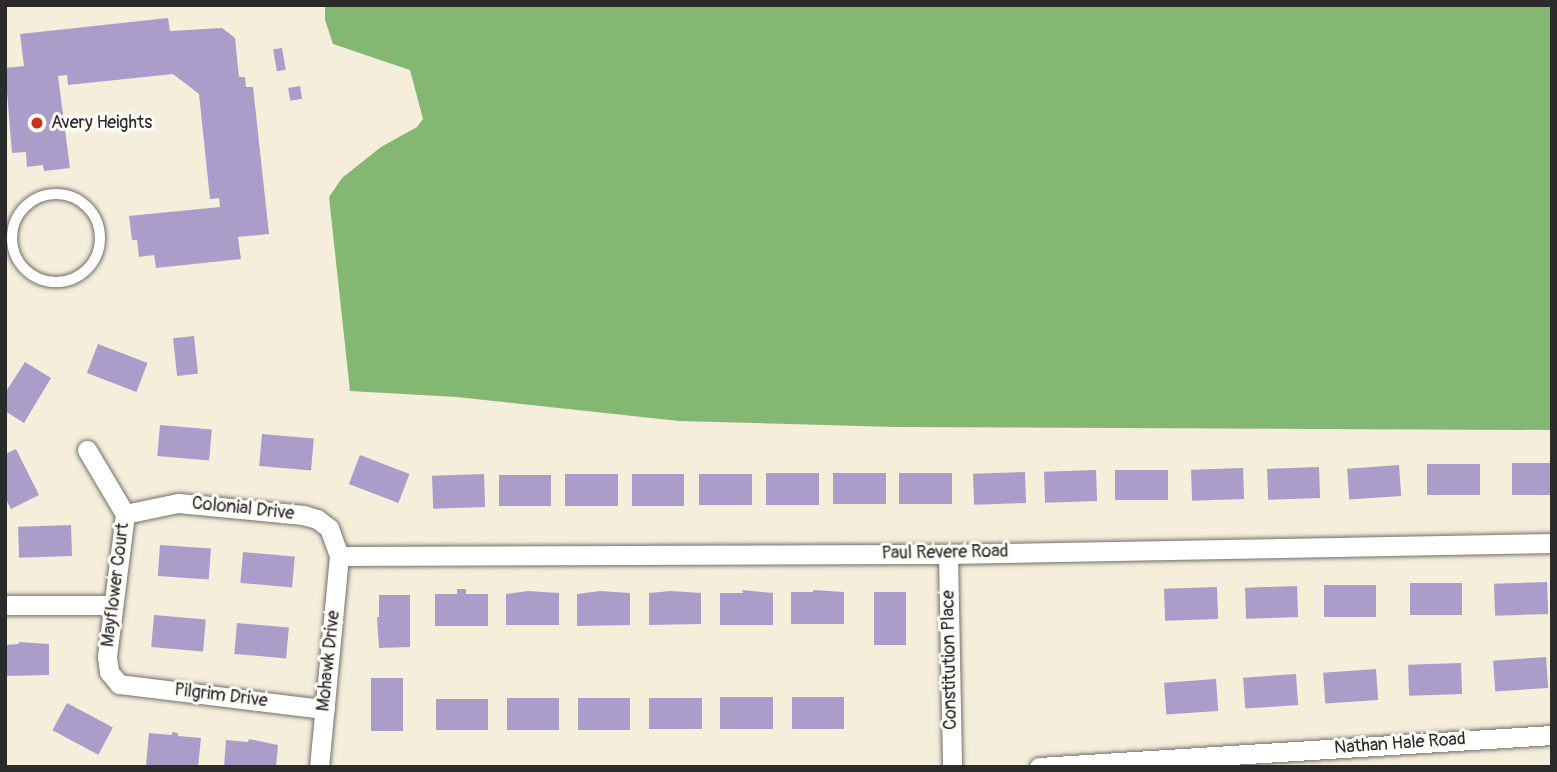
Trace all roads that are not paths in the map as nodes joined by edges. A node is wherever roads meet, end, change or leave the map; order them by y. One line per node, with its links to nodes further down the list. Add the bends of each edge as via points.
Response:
1 (74, 197): 1 (lane, via 60,193 39,197 22,209 12,237 14,253 33,276 62,282 77,277 97,257 101,243 98,222)
2 (87, 450): 3 (street, Mayflower Court)
3 (125, 514): 6 (street, Colonial Drive, via 178,503 303,515 329,528); 8 (street, Mayflower Court)
4 (1552, 544): 5 (street, Paul Revere Road)
5 (948, 554): 6 (street, Paul Revere Road); 13 (street, Constitution Place)
6 (339, 556): 10 (street, Mohawk Drive)
7 (5, 605): 8 (street)
8 (112, 606): 9 (street, Mayflower Court, via 107,657 109,672)
9 (119, 684): 10 (street, Pilgrim Drive)
10 (324, 709): 12 (street, Mohawk Drive)
11 (1552, 735): 14 (street, Nathan Hale Road)
12 (319, 767)
13 (952, 767)
14 (1039, 767)

